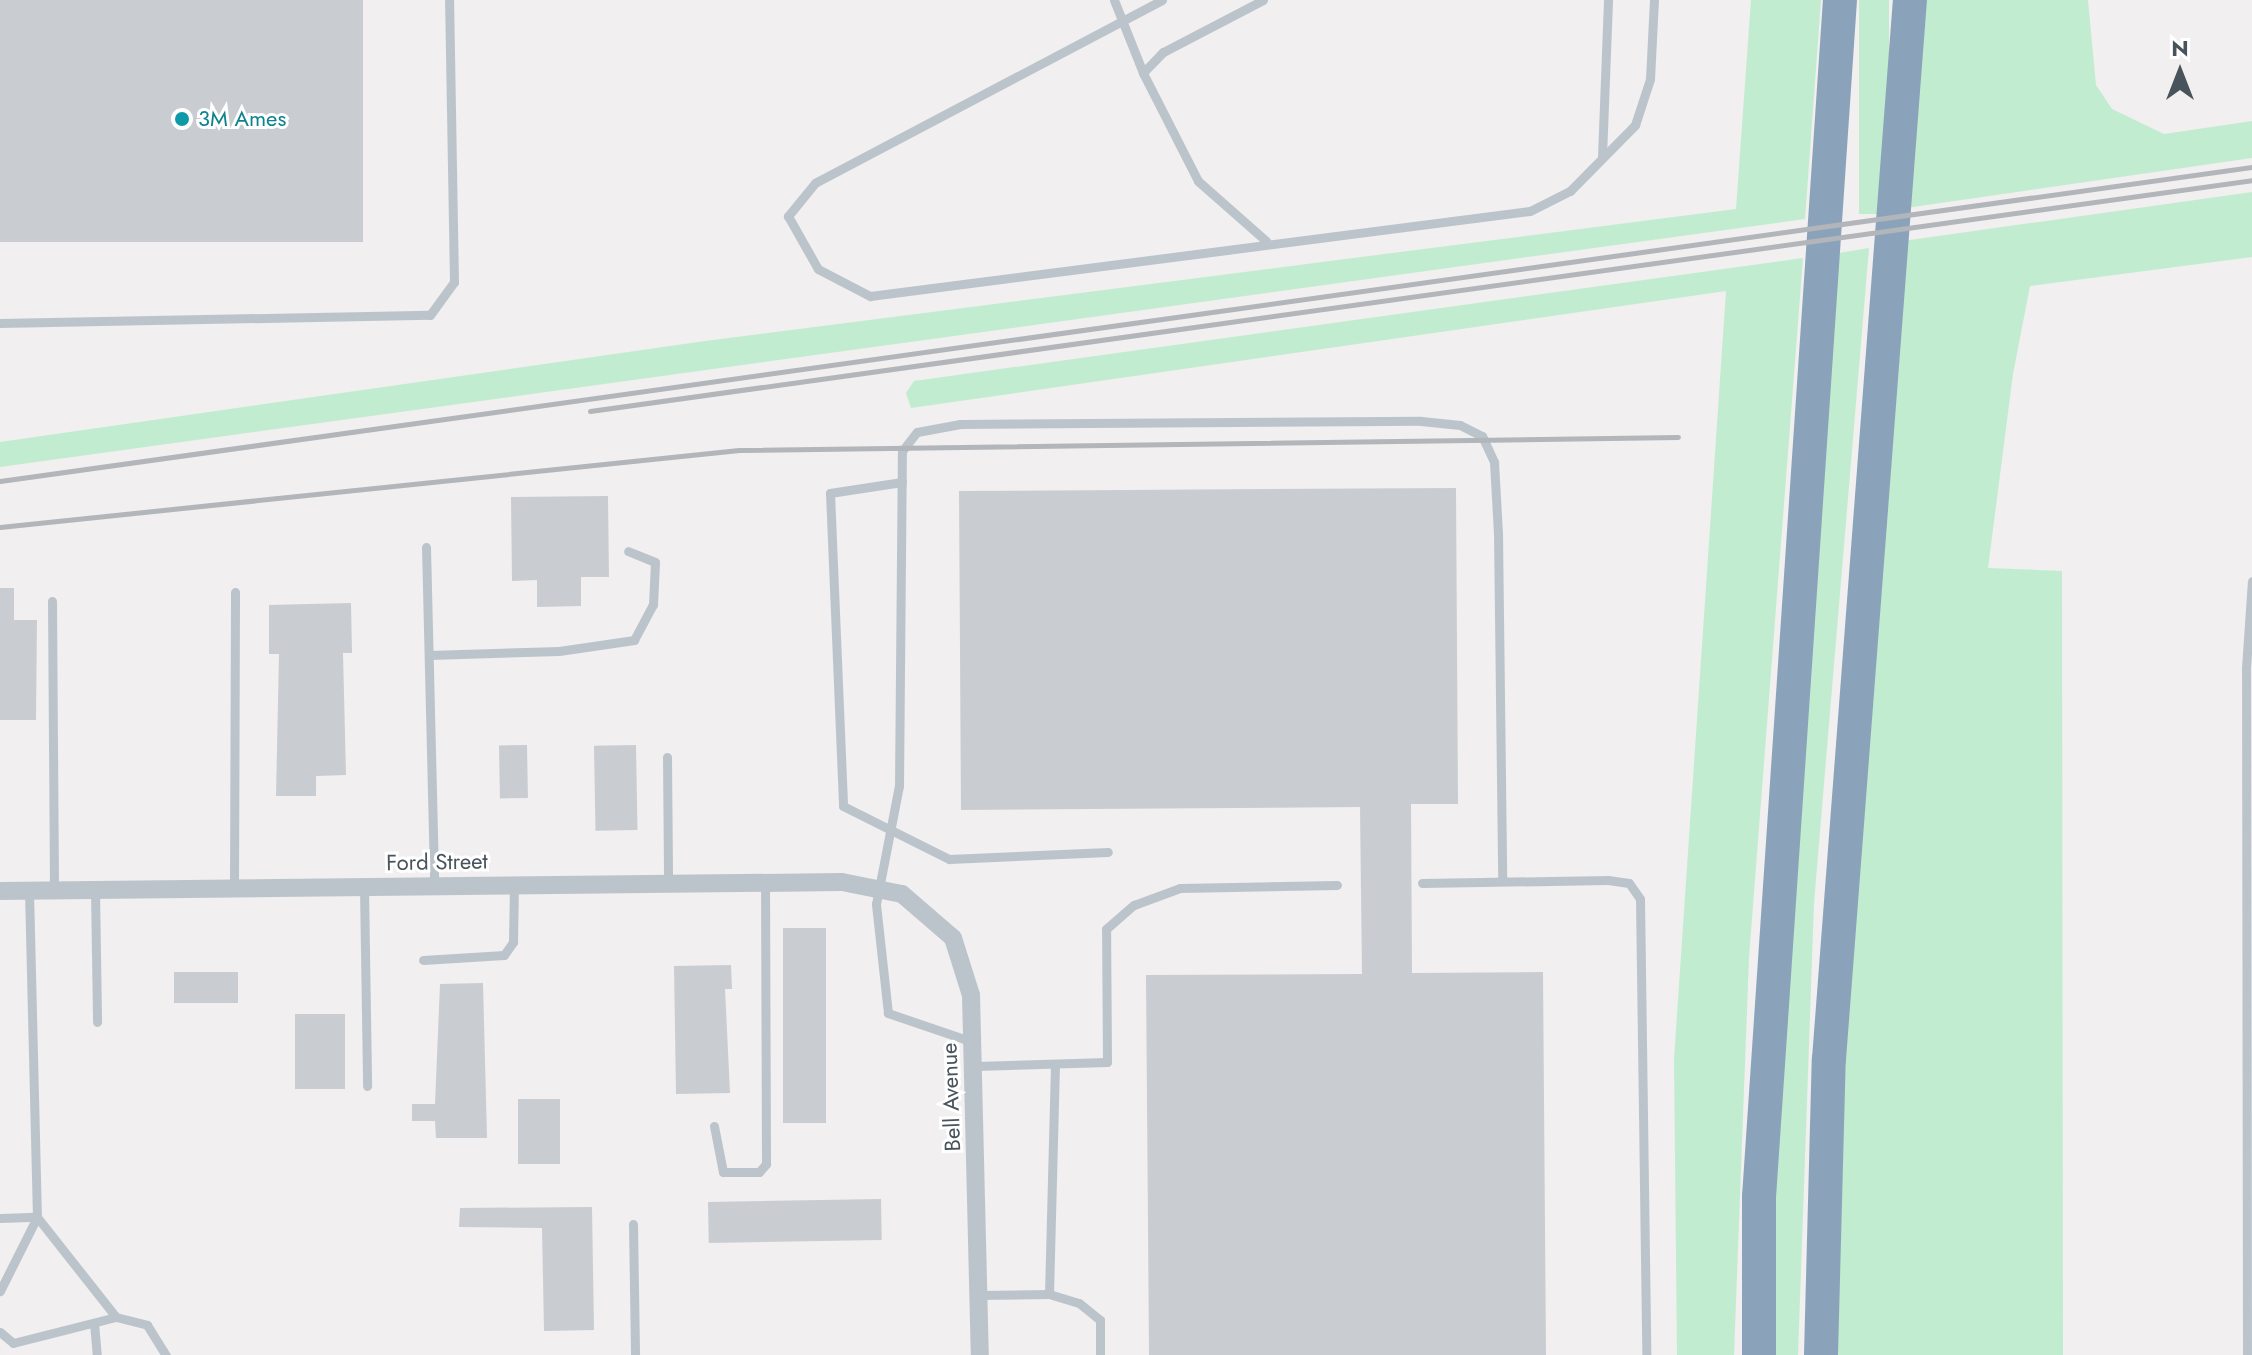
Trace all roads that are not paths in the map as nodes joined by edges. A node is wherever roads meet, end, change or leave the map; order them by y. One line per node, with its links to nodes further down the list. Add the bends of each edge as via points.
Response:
1 (449, 0): 13 (lane, via 454,282 430,315)
2 (1114, 0): 9 (lane)
3 (1162, 0): 9 (lane)
4 (1263, 0): 10 (lane, via 1163,52)
5 (1608, 0): 11 (lane)
6 (1654, 0): 11 (lane, via 1650,79 1635,125)
7 (1840, 0): 65 (highway, via 1759,1197)
8 (1910, 0): 66 (highway, via 1883,296 1829,1059)
9 (1120, 22): 10 (lane); 12 (lane, via 815,183 788,216 818,269 870,296 1252,250)
10 (1143, 73): 12 (lane, via 1198,181)
11 (1602, 157): 12 (lane, via 1570,191 1530,211 1353,238)
12 (1266, 241)
13 (0, 323)
14 (902, 482): 23 (lane, via 899,786); 23 (lane, via 830,493 843,806); 26 (lane, via 902,451 917,432 960,424 1421,421 1460,425 1482,436 1494,462 1498,533)
15 (426, 547): 20 (lane)
16 (628, 551): 20 (lane, via 655,562 653,605 634,640 559,651)
17 (2252, 581): 21 (lane)
18 (235, 592): 35 (lane)
19 (52, 601): 39 (lane)
20 (429, 655): 31 (lane)
21 (2249, 668): 24 (lane)
22 (667, 757): 29 (lane)
23 (889, 829): 25 (lane, via 949,859); 33 (lane)
24 (2249, 845): 47 (lane)
25 (1108, 852)
26 (1502, 880): 28 (lane); 64 (lane, via 1608,880 1629,883 1640,899)
27 (765, 883): 29 (street, Ford Street); 33 (street, Ford Street); 46 (lane, via 766,1164 759,1172 723,1172)
28 (1422, 883)
29 (668, 884): 32 (street, Ford Street)
30 (1337, 885): 43 (lane, via 1180,888 1134,905 1106,929 1107,1062)
31 (434, 886): 32 (street, Ford Street); 34 (street, Ford Street)
32 (514, 886): 40 (lane, via 513,942 504,955)
33 (875, 886): 42 (street, Bell Avenue, via 921,904 953,938 971,995); 42 (lane, via 888,1013)
34 (364, 887): 35 (street, Ford Street); 45 (lane)
35 (234, 889): 36 (street, Ford Street)
36 (95, 890): 39 (street, Ford Street); 41 (lane)
37 (0, 891): 38 (street, Ford Street)
38 (29, 891): 39 (street, Ford Street); 48 (lane)
39 (54, 891)
40 (423, 960)
41 (97, 1022)
42 (973, 1043): 44 (street, Bell Avenue)
43 (1055, 1064): 44 (lane); 52 (lane)
44 (975, 1066): 53 (street, Bell Avenue)
45 (367, 1086)
46 (714, 1126)
47 (2250, 1147): 67 (lane)
48 (37, 1217): 49 (lane); 51 (lane); 54 (lane)
49 (0, 1218)
50 (633, 1224): 61 (lane)
51 (0, 1291)
52 (1049, 1294): 53 (lane); 63 (lane, via 1100,1320)
53 (979, 1295): 62 (street, Bell Avenue)
54 (116, 1317): 55 (lane); 60 (lane, via 147,1325)
55 (94, 1323): 57 (lane); 59 (lane)
56 (0, 1332): 57 (lane)
57 (13, 1343): 58 (lane)
58 (15, 1355)
59 (97, 1355)
60 (166, 1355)
61 (635, 1355)
62 (980, 1355)
63 (1100, 1355)
64 (1646, 1355)
65 (1759, 1355)
66 (1821, 1355)
67 (2247, 1355)

